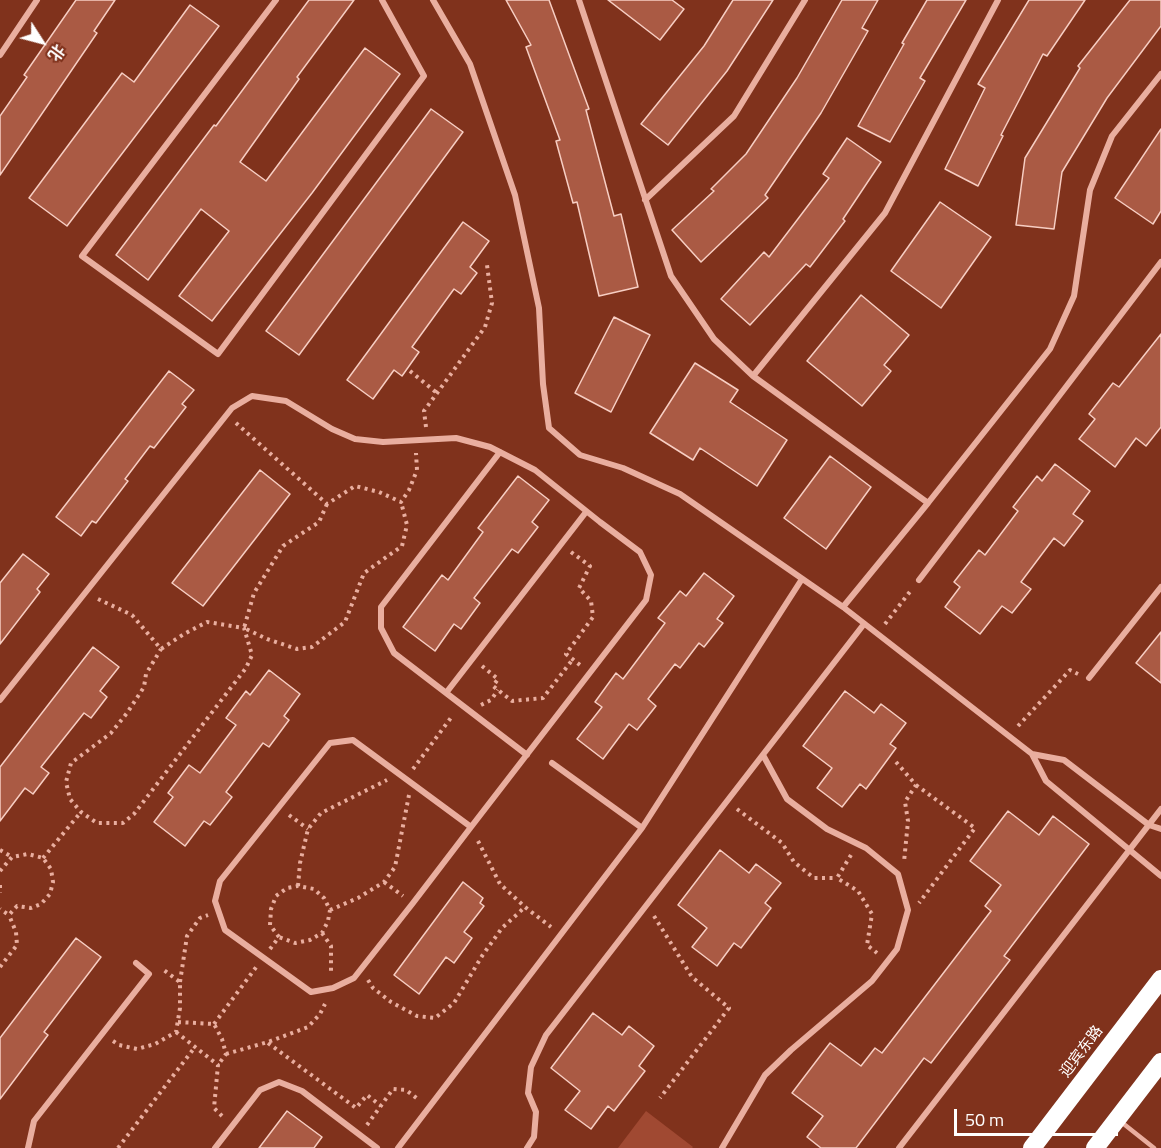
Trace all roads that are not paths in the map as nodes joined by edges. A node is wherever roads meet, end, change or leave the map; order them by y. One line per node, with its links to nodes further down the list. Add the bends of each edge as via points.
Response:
1 (37, 0): 8 (street)
2 (276, 0): 3 (street, via 82,256 218,354 424,76)
3 (382, 0)
4 (433, 0): 16 (street, via 470,64 516,195 538,308 549,428 580,455 623,468 680,494)
5 (579, 0): 10 (street)
6 (805, 0): 10 (street, via 734,116)
7 (998, 0): 12 (street, via 885,213)
8 (0, 55)
9 (1161, 74): 14 (street, via 1112,136 1089,190 1074,296 1050,349)
10 (645, 200): 12 (street, via 671,276 714,339)
11 (1161, 262): 17 (street)
12 (753, 376): 14 (street)
13 (500, 452): 15 (street, via 535,470); 22 (street, via 381,607 381,628 393,653); 23 (street, via 456,438 355,439 286,401 252,396 226,414)
14 (928, 503): 19 (street)
15 (586, 512): 22 (street); 25 (street, via 640,552 651,575 646,600)
16 (802, 579): 19 (street); 31 (street)
17 (919, 580)
18 (1161, 586): 21 (street)
19 (843, 608): 20 (street)
20 (864, 624): 24 (street); 26 (street)
21 (1089, 678)
22 (446, 693): 25 (street)
23 (0, 700)
24 (1032, 754): 29 (street, via 1064,760); 33 (street, via 1046,781)
25 (527, 755): 30 (street)
26 (764, 755): 43 (street, via 546,1035 531,1067 528,1093 536,1112 534,1137); 44 (street, via 787,799 826,829 866,848 898,874 908,910 897,948 872,981 765,1075)
27 (552, 763): 31 (street)
28 (1161, 809): 29 (street)
29 (1149, 825): 32 (street); 33 (street)
30 (471, 827): 30 (street, via 353,740 330,743 220,881 215,901 225,930 311,992 333,988 361,970)
31 (642, 828): 42 (street)
32 (1161, 829)
33 (1130, 850): 34 (street); 45 (street)
34 (1161, 876)
35 (136, 963): 39 (street, via 150,974 34,1121)
36 (1161, 979): 46 (highway, 迎宾东路)
37 (1161, 1062): 38 (highway)
38 (1118, 1119): 47 (highway); 48 (lane)
39 (28, 1148)
40 (215, 1148): 41 (street, via 260,1090 279,1083 302,1091)
41 (377, 1148)
42 (398, 1148)
43 (527, 1148)
44 (722, 1148)
45 (899, 1148)
46 (1032, 1148)
47 (1095, 1148)
48 (1154, 1148)

